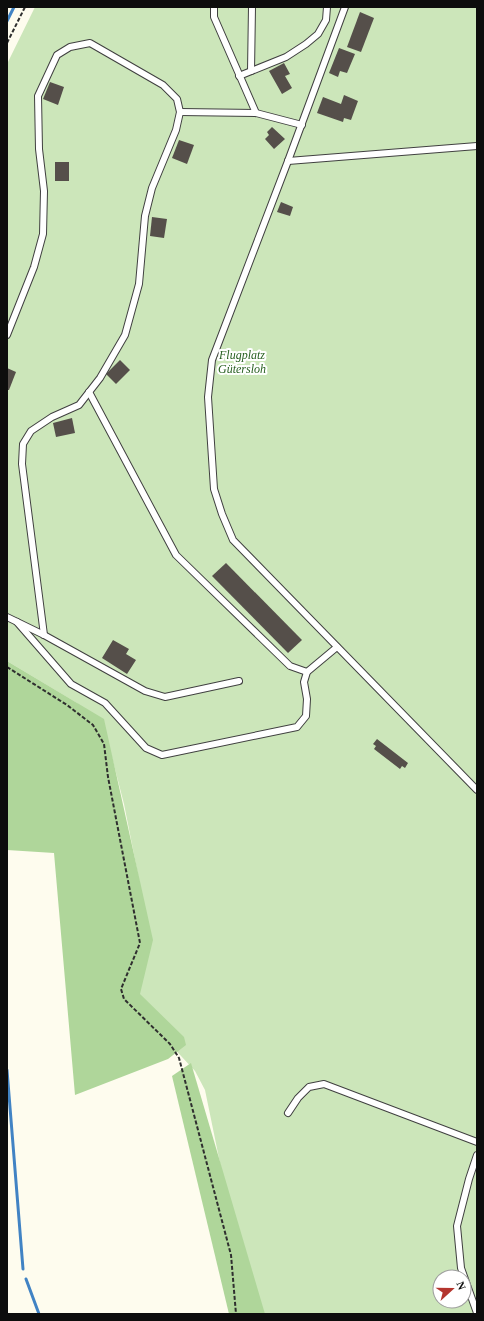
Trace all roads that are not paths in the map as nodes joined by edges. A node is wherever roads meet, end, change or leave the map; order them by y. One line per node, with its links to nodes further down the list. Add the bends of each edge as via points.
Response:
1 (214, 7): 6 (lane, via 214,17)
2 (252, 7): 5 (lane)
3 (327, 7): 5 (lane, via 326,20 318,34 286,57)
4 (345, 7): 9 (lane)
5 (251, 71): 6 (lane)
6 (239, 76): 8 (lane)
7 (180, 112): 8 (lane); 12 (lane, via 177,99 163,85 90,43 70,47 56,55 38,96 44,234); 13 (lane, via 176,130 152,188 145,216 139,284 125,335)
8 (256, 113): 9 (lane)
9 (302, 125): 11 (lane)
10 (477, 146): 11 (lane)
11 (288, 161): 17 (lane, via 212,360 208,397 214,489 233,540)
12 (7, 335)
13 (89, 392): 16 (lane, via 79,405 52,417 31,431 23,444 22,464); 18 (lane, via 176,555 290,666)
14 (7, 617): 15 (lane)
15 (16, 622): 16 (lane); 18 (lane, via 71,684 105,703 146,748 162,755 297,727 306,716 304,682)
16 (44, 635): 19 (lane, via 145,691 165,697)
17 (337, 647): 18 (lane); 20 (lane)
18 (307, 672)
19 (239, 681)
20 (477, 790)
21 (288, 1113): 22 (lane, via 309,1087 324,1084)
22 (477, 1142)
23 (477, 1155): 24 (lane, via 457,1226 461,1268)
24 (477, 1313)

